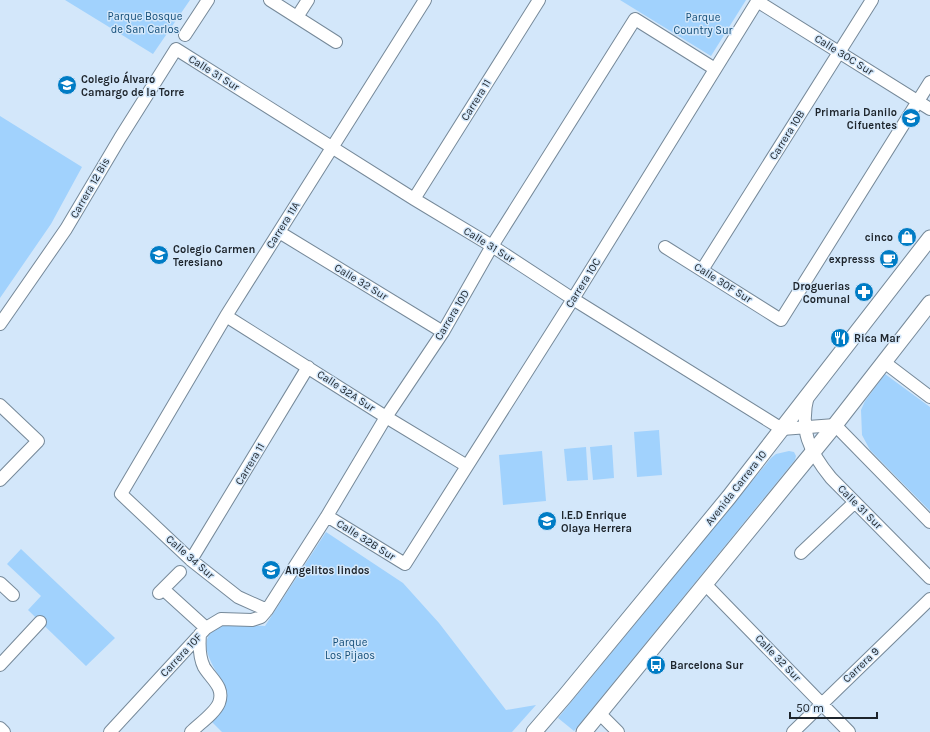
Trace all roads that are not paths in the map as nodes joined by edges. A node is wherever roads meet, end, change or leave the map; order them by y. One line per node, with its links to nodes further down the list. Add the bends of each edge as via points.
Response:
1 (208, 0): 9 (street)
2 (270, 0): 8 (street)
3 (308, 0): 8 (street)
4 (425, 0): 17 (street, Carrera 11A)
5 (539, 0): 18 (street, Carrera 11)
6 (872, 0): 12 (street, Carrera 10B)
7 (758, 1): 12 (street, Calle 30C Sur); 13 (street, Carrera 10C)
8 (297, 17): 10 (street)
9 (185, 35)
10 (336, 42)
11 (176, 49): 17 (street, Calle 31 Sur); 27 (street, Carrera 12 Bis, via 66,229)
12 (839, 52): 15 (street, Calle 30C Sur); 23 (street, Carrera 10B)
13 (715, 70): 21 (street, Carrera 10D, via 635,19); 24 (street, Carrera 10C)
14 (930, 82): 15 (street)
15 (918, 102): 16 (street, Calle 30C Sur); 23 (street, Calle 30F Sur, via 781,320)
16 (930, 109)
17 (331, 148): 18 (street, Calle 31 Sur); 19 (street, Carrera 11A)
18 (414, 199): 21 (street, Calle 31 Sur)
19 (279, 232): 26 (street, Carrera 11A); 28 (street, Calle 32 Sur)
20 (930, 238): 31 (main road, Avenida Carrera 10)
21 (492, 246): 24 (street, Calle 31 Sur); 28 (street, Carrera 10D)
22 (665, 247): 23 (street, Calle 30F Sur)
23 (702, 270)
24 (573, 300): 37 (street, Calle 31 Sur); 39 (street, Carrera 10C)
25 (930, 302): 29 (main road)
26 (226, 316): 30 (street, Calle 32A Sur); 41 (street, Carrera 11A)
27 (0, 324)
28 (443, 332): 34 (street, Carrera 10D)
29 (884, 362): 32 (street); 35 (main road)
30 (308, 367): 34 (street, Calle 32A Sur); 46 (street, Carrera 11)
31 (809, 394): 36 (street, Calle 31 Sur, via 805,407); 37 (main road, Avenida Carrera 10)
32 (930, 396)
33 (0, 405): 40 (street, via 38,441)
34 (386, 417): 39 (street, Calle 32A Sur); 43 (street, Carrera 10D)
35 (836, 425): 36 (street); 38 (main road); 44 (street)
36 (805, 427): 37 (street); 38 (street, Calle 31 Sur)
37 (782, 429): 64 (main road, Avenida Carrera 10, via 709,522)
38 (812, 453): 42 (street, Calle 31 Sur, via 831,478); 51 (main road)
39 (467, 466): 47 (street, Carrera 10C)
40 (0, 480)
41 (121, 494): 46 (street, Calle 34 Sur)
42 (855, 502): 45 (street); 49 (street, Calle 31 Sur)
43 (327, 516): 47 (street, Calle 32B Sur); 54 (street, Carrera 10D)
44 (930, 522)
45 (801, 553)
46 (191, 560): 54 (street, Calle 34 Sur, via 238,596)
47 (405, 564)
48 (180, 572): 56 (street, via 161,591)
49 (930, 578)
50 (0, 583): 52 (street)
51 (705, 584): 58 (street, Calle 32 Sur); 59 (main road)
52 (13, 595)
53 (930, 599): 58 (street, Carrera 9)
54 (267, 610): 56 (street, Carrera 10F, via 261,617 252,620 221,619)
55 (40, 622): 57 (street)
56 (203, 631): 62 (street, Carrera 10F); 63 (street, via 199,646 200,657 217,683 220,696 215,709)
57 (0, 665)
58 (822, 703): 67 (street, Carrera 9); 68 (street, Calle 32 Sur)
59 (600, 714): 65 (main road); 66 (street)
60 (0, 728): 61 (street)
61 (4, 732)
62 (110, 732)
63 (191, 732)
64 (534, 732)
65 (584, 732)
66 (618, 732)
67 (792, 732)
68 (849, 732)

